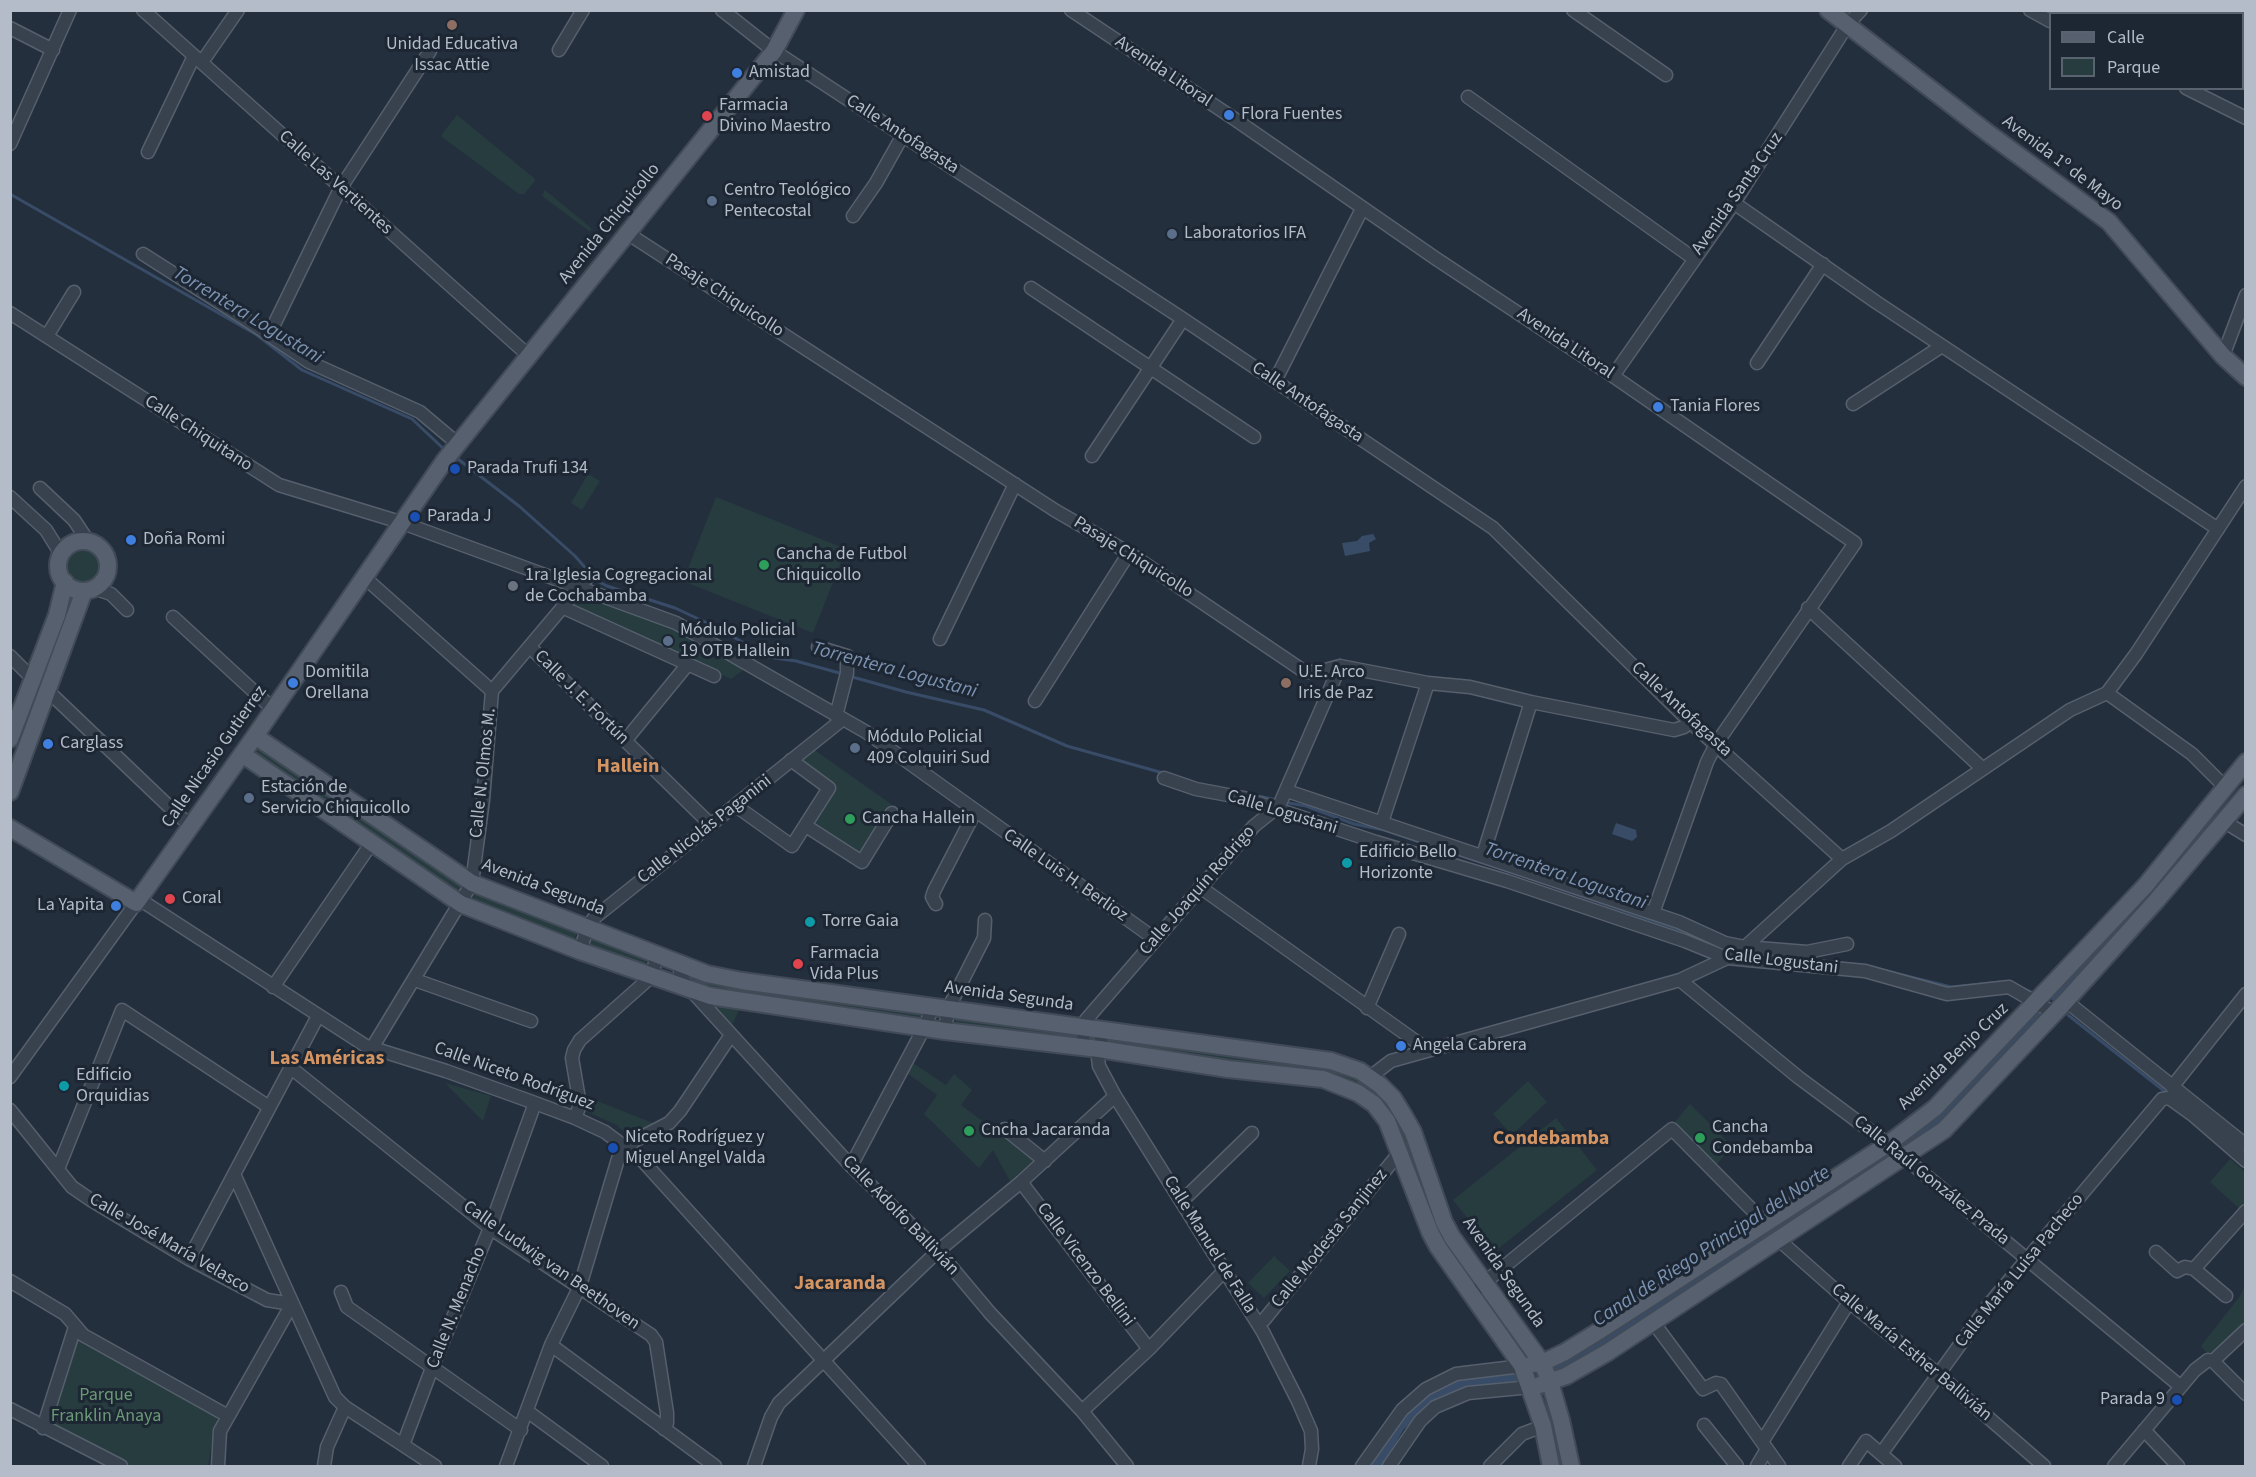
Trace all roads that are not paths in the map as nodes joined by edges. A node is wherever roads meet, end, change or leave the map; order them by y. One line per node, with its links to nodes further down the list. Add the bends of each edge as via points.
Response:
1 (70, 10): 16 (street)
2 (143, 10): 20 (street, Calle Las Vertientes)
3 (238, 10): 20 (street)
4 (583, 10): 17 (street)
5 (722, 10): 19 (street, Calle Antofagasta)
6 (796, 10): 19 (main road, Avenida Chiquicollo)
7 (1071, 10): 12 (street, Avenida Litoral)
8 (1573, 10): 21 (street)
9 (1828, 10): 14 (main road, Avenida 1º de Mayo)
10 (1861, 10): 14 (street, Avenida Santa Cruz)
11 (2030, 10): 13 (street)
12 (1087, 14): 30 (street, Avenida Litoral)
13 (2049, 20)
14 (1848, 24): 29 (street, Avenida Santa Cruz); 45 (main road, Avenida 1º de Mayo, via 2109,222)
15 (10, 28): 16 (street)
16 (53, 50): 26 (street)
17 (559, 50)
18 (430, 51): 28 (street)
19 (774, 51): 25 (street, Calle Antofagasta); 32 (main road, Avenida Chiquicollo)
20 (198, 59): 27 (street); 28 (street, Calle Las Vertientes)
21 (1666, 75)
22 (2190, 90): 24 (street)
23 (1468, 97): 34 (street)
24 (2246, 118)
25 (903, 135): 31 (street); 40 (street, Calle Antofagasta)
26 (10, 144)
27 (148, 152)
28 (340, 189): 41 (street); 44 (street, Calle Las Vertientes)
29 (1734, 203): 34 (street, Avenida Santa Cruz); 35 (street)
30 (1362, 209): 48 (street, Avenida Litoral); 50 (street)
31 (853, 216)
32 (627, 233): 44 (main road, Avenida Chiquicollo); 55 (street, Pasaje Chiquicollo)
33 (143, 254): 41 (street)
34 (1693, 258): 48 (street, Avenida Santa Cruz)
35 (1823, 264): 43 (street); 46 (street)
36 (1031, 288): 47 (street)
37 (74, 292): 42 (street)
38 (2246, 295): 45 (street)
39 (10, 313): 42 (street, Calle Chiquitano)
40 (1183, 319): 47 (street); 50 (street, Calle Antofagasta)
41 (269, 335): 53 (street, via 309,362 420,412)
42 (47, 336): 59 (street, Calle Chiquitano, via 279,485)
43 (1942, 346): 51 (street); 60 (street)
44 (529, 356): 53 (main road, Avenida Chiquicollo)
45 (2223, 356): 49 (main road, Avenida 1º de Mayo)
46 (1757, 363)
47 (1151, 368): 52 (street); 54 (street)
48 (1613, 376): 70 (street, Avenida Litoral, via 1855,543)
49 (2246, 377)
50 (1275, 381): 89 (street, Calle Antofagasta, via 1493,528)
51 (1853, 404)
52 (1254, 437)
53 (453, 450): 59 (main road, Calle Nicasio Gutierrez)
54 (1092, 456)
55 (1015, 484): 62 (street, Pasaje Chiquicollo); 73 (street)
56 (2246, 486): 60 (street)
57 (40, 488): 61 (street, via 74,520)
58 (10, 497): 63 (street, via 46,530)
59 (400, 522): 65 (main road, Calle Nicasio Gutierrez); 67 (street, Calle Luis H. Berlioz)
60 (2218, 529): 84 (street)
61 (88, 541): 63 (main road, via 73,543); 68 (main road, via 102,549 108,563 105,578)
62 (1129, 553): 78 (street, Pasaje Chiquicollo, via 1305,672); 85 (street)
63 (62, 554): 66 (main road, via 59,569)
64 (588, 576): 67 (street, Calle N. Olmos M.)
65 (364, 577): 83 (street); 87 (main road, Calle Nicasio Gutierrez)
66 (65, 582): 68 (main road, via 70,587); 80 (main road)
67 (578, 589): 69 (street, Calle N. Olmos M.); 88 (street, Calle Luis H. Berlioz, via 676,623)
68 (88, 590): 71 (street, via 111,594); 82 (main road)
69 (562, 607): 74 (street, Calle N. Olmos M.); 77 (street)
70 (1808, 608): 93 (street, Avenida Litoral); 97 (street)
71 (127, 610)
72 (173, 617): 87 (street)
73 (940, 639)
74 (530, 647): 83 (street, Calle N. Olmos M.); 92 (street, Calle J. E. Fortún)
75 (818, 647): 88 (street, via 847,656)
76 (10, 656): 80 (street)
77 (688, 664): 79 (street); 92 (street)
78 (1340, 666): 81 (street, Pasaje Chiquicollo); 102 (street, Calle Joaquín Rodrigo)
79 (714, 676)
80 (33, 679): 91 (main road)
81 (1428, 683): 86 (street, Pasaje Chiquicollo, via 1470,687); 106 (street)
82 (48, 691): 100 (main road); 109 (street)
83 (492, 691): 116 (street, Calle N. Olmos M.)
84 (2107, 693): 97 (street, via 2070,710); 99 (street, via 2192,754)
85 (1035, 701)
86 (1532, 702): 89 (street, Pasaje Chiquicollo, via 1674,730); 114 (street)
87 (273, 710): 90 (main road, Calle Nicasio Gutierrez)
88 (840, 718): 95 (street, Calle Nicolás Paganini); 104 (street, Calle Luis H. Berlioz, via 866,732)
89 (1690, 722): 93 (street, Calle Antofagasta)
90 (255, 736): 94 (main road, Calle Nicasio Gutierrez); 116 (main road, Avenida Segunda)
91 (10, 739)
92 (625, 741): 108 (street, Calle J. E. Fortún)
93 (1716, 744): 115 (street, Calle Antofagasta); 121 (street, Avenida Litoral)
94 (242, 754): 109 (main road, Calle Nicasio Gutierrez); 113 (main road, Avenida Segunda)
95 (791, 760): 103 (street, Calle Nicolás Paganini); 110 (street, via 829,788)
96 (2246, 762): 99 (main road, Avenida Benjo Cruz)
97 (1983, 769): 115 (street)
98 (1164, 778): 102 (street, Calle Logustani, via 1196,789)
99 (2225, 787): 139 (main road, Avenida Benjo Cruz, via 2146,885)
100 (10, 792)
101 (2246, 795): 107 (main road)
102 (1281, 801): 106 (street, Calle Logustani); 117 (street, Calle Joaquín Rodrigo); 130 (street, Calle Logustani)
103 (736, 806): 108 (street, Calle Nicolás Paganini); 110 (street, via 792,846)
104 (975, 812): 119 (street, via 934,891); 125 (street, Calle Luis H. Berlioz)
105 (892, 813): 110 (street, via 862,862)
106 (1382, 822): 114 (street, Calle Logustani)
107 (2225, 822): 112 (street); 138 (main road)
108 (710, 824): 123 (street, Calle Nicolás Paganini)
109 (192, 825): 118 (main road, Calle Nicasio Gutierrez)
110 (806, 826)
111 (10, 828): 118 (main road, Calle Niceto Rodríguez)
112 (2246, 835)
113 (371, 843): 120 (main road, Avenida Segunda); 135 (street)
114 (1483, 855): 121 (street, Calle Logustani)
115 (1842, 859): 127 (street)
116 (472, 883): 120 (street, Calle N. Olmos M.); 123 (main road, Avenida Segunda)
117 (1200, 887): 125 (street, Calle Joaquín Rodrigo); 141 (street)
118 (138, 901): 135 (street, Calle Niceto Rodríguez); 155 (street, Calle Nicasio Gutierrez)
119 (936, 903)
120 (461, 904): 128 (main road, Avenida Segunda); 133 (street, Calle N. Olmos M.)
121 (1653, 913): 127 (street, Calle Logustani, via 1725,943)
122 (985, 920): 140 (street, via 984,938)
123 (588, 926): 128 (street, Calle Nicolás Paganini); 129 (main road, Avenida Segunda)
124 (1399, 934): 141 (street)
125 (1155, 939): 145 (street, Calle Joaquín Rodrigo, via 1092,1012)
126 (1847, 944): 127 (street, Calle Logustani, via 1807,952)
127 (1745, 947): 130 (street)
128 (580, 951): 132 (main road, Avenida Segunda)
129 (657, 954): 131 (main road, Avenida Segunda); 132 (street)
130 (1727, 958): 134 (street); 139 (street, Calle Logustani, via 1865,971 1947,994 2009,987)
131 (681, 963): 136 (street, Calle Adolfo Ballivián, via 680,974); 140 (main road, Avenida Segunda, via 707,974 742,981)
132 (652, 976): 136 (main road, Avenida Segunda); 162 (street, via 580,1040 574,1050 580,1105)
133 (415, 980): 144 (street); 151 (street, Calle N. Olmos M.)
134 (1680, 980): 153 (street); 165 (street, Calle Raúl González Prada, via 1798,1077)
135 (273, 987): 143 (street, Calle Niceto Rodríguez)
136 (688, 987): 146 (main road, Avenida Segunda, via 710,996); 149 (street, Calle Adolfo Ballivián)
137 (2246, 994): 157 (street, Calle María Luisa Pacheco)
138 (2066, 1001): 142 (main road); 157 (street)
139 (2037, 1002): 142 (street, Calle Logustani); 165 (main road, Avenida Benjo Cruz, via 1935,1108)
140 (940, 1008): 145 (main road, Avenida Segunda); 146 (street); 148 (street)
141 (1367, 1008): 153 (street)
142 (2054, 1014): 169 (main road, via 1944,1130)
143 (318, 1016): 151 (street, Calle Niceto Rodríguez); 154 (street)
144 (531, 1021)
145 (1085, 1027): 147 (main road, Avenida Segunda); 150 (street, Calle Joaquín Rodrigo)
146 (924, 1028): 148 (main road, Avenida Segunda); 172 (street)
147 (1102, 1029): 152 (street, Calle Manuel de Falla); 156 (main road, Avenida Segunda, via 1331,1060)
148 (945, 1031): 150 (main road, Avenida Segunda)
149 (731, 1035): 167 (street, via 669,1123); 172 (street, Calle Adolfo Ballivián)
150 (1082, 1047): 152 (main road, Avenida Segunda)
151 (372, 1048): 159 (street, Calle Niceto Rodríguez)
152 (1100, 1049): 158 (street, Calle Manuel de Falla, via 1099,1066); 168 (main road, Avenida Segunda, via 1323,1079 1342,1085 1374,1104 1387,1121)
153 (1428, 1050): 156 (street, via 1391,1060)
154 (290, 1067): 160 (street); 179 (street, Calle Ludwig van Beethoven)
155 (10, 1077)
156 (1371, 1077): 188 (main road, Avenida Segunda, via 1393,1098 1413,1132 1443,1222)
157 (2171, 1093): 166 (street, via 2200,1107); 171 (street); 183 (street, Calle María Luisa Pacheco)
158 (1115, 1095): 170 (street); 176 (street, Calle Manuel de Falla)
159 (535, 1103): 162 (street, Calle Niceto Rodríguez); 179 (street, Calle N. Menacho)
160 (269, 1107): 173 (street, via 122,1010); 174 (street)
161 (10, 1110): 173 (street, Calle José María Velasco)
162 (575, 1118): 167 (street, Calle Niceto Rodríguez, via 606,1132)
163 (1005, 1129): 170 (street)
164 (1252, 1133): 176 (street)
165 (1888, 1144): 169 (street, Calle Raúl González Prada); 178 (main road, Avenida Benjo Cruz)
166 (2246, 1145)
167 (627, 1148): 189 (street, via 618,1159); 201 (street, Calle Niceto Rodríguez)
168 (1400, 1152): 191 (main road, Avenida Segunda, via 1430,1232); 196 (street, Calle Modesta Sanjinez)
169 (1903, 1157): 180 (main road); 183 (street, Calle Raúl González Prada)
170 (1045, 1161): 175 (street)
171 (2246, 1161)
172 (851, 1166): 181 (street, Calle Adolfo Ballivián)
173 (58, 1169): 184 (street, Calle José María Velasco, via 72,1187)
174 (234, 1174): 184 (street); 194 (street, Calle José María Velasco)
175 (1021, 1182): 181 (street); 200 (street, Calle Vicenzo Bellini)
176 (1182, 1201): 186 (street, Calle Manuel de Falla)
177 (2246, 1211): 185 (street)
178 (1766, 1224): 188 (street, via 1672,1129); 203 (main road, Avenida Benjo Cruz, via 1591,1337)
179 (490, 1228): 189 (street, Calle Ludwig van Beethoven); 205 (street, Calle N. Menacho)
180 (1779, 1240): 193 (street, Calle María Esther Ballivián); 195 (main road)
181 (938, 1251): 201 (street); 214 (street, Calle Adolfo Ballivián)
182 (2156, 1252): 185 (street, via 2177,1271 2185,1267)
183 (2027, 1258): 206 (street, Calle María Luisa Pacheco); 208 (street, Calle Raúl González Prada)
184 (189, 1259): 194 (street, Calle José María Velasco, via 267,1300)
185 (2194, 1269): 192 (street)
186 (1226, 1270): 196 (street, Calle Manuel de Falla); 200 (street)
187 (10, 1281): 197 (street, via 65,1314)
188 (1485, 1282): 191 (street); 203 (main road, Avenida Segunda)
189 (580, 1286): 199 (street); 220 (street, Calle Ludwig van Beethoven, via 656,1342 667,1413)
190 (341, 1292): 205 (street, via 347,1307)
191 (1470, 1294): 204 (main road, Avenida Segunda)
192 (2226, 1296)
193 (1849, 1302): 206 (street, Calle María Esther Ballivián); 223 (street)
194 (292, 1304): 211 (street, Calle José María Velasco, via 335,1397); 215 (street)
195 (1653, 1322): 207 (main road, via 1608,1352); 223 (street, via 1703,1389 1721,1384)
196 (1258, 1323): 235 (street, Calle Manuel de Falla, via 1307,1419 1312,1449)
197 (75, 1327): 215 (street); 218 (street)
198 (2246, 1330): 202 (street)
199 (551, 1345): 213 (street); 220 (street)
200 (1149, 1349): 214 (street)
201 (823, 1361): 232 (street, via 778,1403); 233 (street, Calle Niceto Rodríguez)
202 (2213, 1361): 208 (street, via 2208,1360); 210 (street)
203 (1542, 1363): 204 (main road, Avenida Benjo Cruz); 207 (main road, Avenida Segunda)
204 (1522, 1366): 209 (main road, Avenida Segunda); 236 (street, Avenida Benjo Cruz, via 1456,1374 1439,1381 1402,1410)
205 (432, 1368): 219 (street); 222 (street, Calle N. Menacho)
206 (1938, 1374): 224 (street, Calle María Luisa Pacheco); 246 (street, Calle María Esther Ballivián)
207 (1550, 1382): 209 (main road); 240 (main road, Avenida Segunda)
208 (2180, 1386): 221 (street)
209 (1531, 1387): 217 (main road, Avenida Segunda); 237 (street, via 1468,1392 1435,1407 1420,1421)
210 (2246, 1394)
211 (345, 1407): 222 (street, Calle José María Velasco); 227 (street, via 327,1447)
212 (10, 1409): 218 (street)
213 (527, 1411): 219 (street); 230 (street)
214 (1082, 1411): 234 (street, Calle Adolfo Ballivián)
215 (228, 1416): 226 (street, via 220,1431)
216 (1704, 1425): 241 (street)
217 (1543, 1426): 238 (street, via 1522,1434); 239 (main road, Avenida Segunda)
218 (43, 1428): 225 (street)
219 (521, 1430): 229 (street)
220 (664, 1430): 231 (street)
221 (2144, 1430): 247 (street); 248 (street)
222 (403, 1445): 228 (street, Calle José María Velasco)
223 (1765, 1445): 242 (street); 243 (street)
224 (1881, 1454): 244 (street, via 1866,1441); 245 (street)
225 (121, 1467)
226 (218, 1467)
227 (324, 1467)
228 (435, 1467)
229 (506, 1467)
230 (602, 1467)
231 (715, 1467)
232 (754, 1467)
233 (919, 1467)
234 (1127, 1467)
235 (1308, 1467)
236 (1362, 1467)
237 (1389, 1467)
238 (1490, 1467)
239 (1551, 1467)
240 (1571, 1467)
241 (1737, 1467)
242 (1757, 1467)
243 (1779, 1467)
244 (1849, 1467)
245 (1895, 1467)
246 (2044, 1467)
247 (2114, 1467)
248 (2178, 1467)

